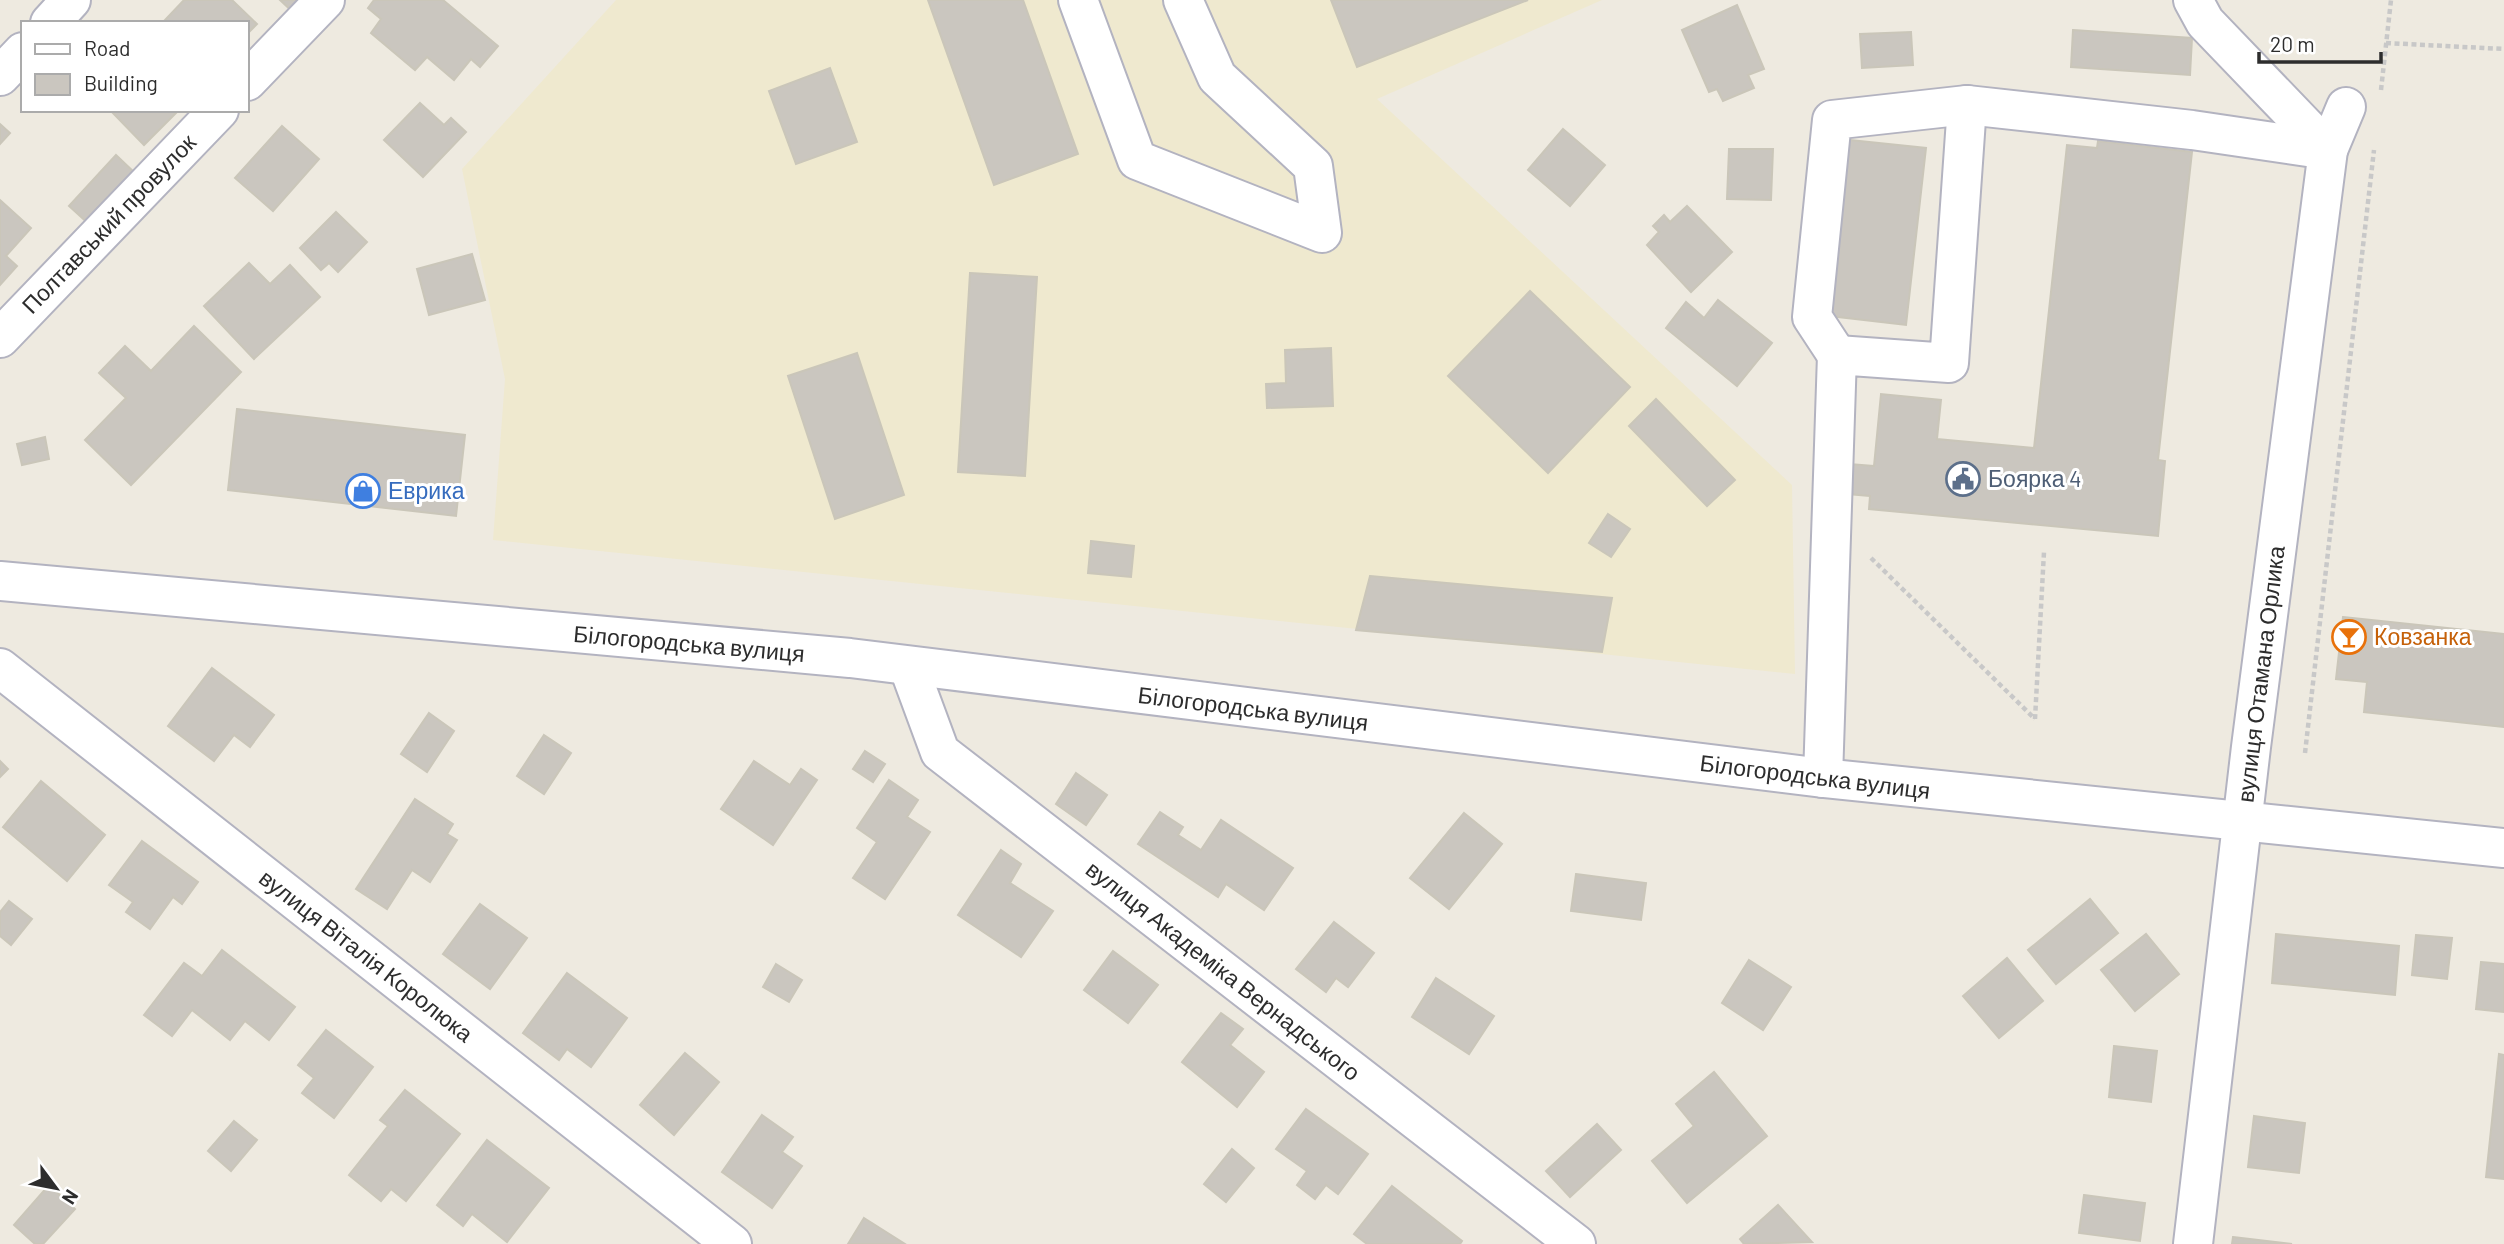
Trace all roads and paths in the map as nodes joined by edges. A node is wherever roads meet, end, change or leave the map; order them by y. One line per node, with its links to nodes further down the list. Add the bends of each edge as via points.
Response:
1 (71, 0): 7 (street)
2 (325, 0): 12 (street)
3 (1078, 0): 4 (street, via 1138,160 1322,233 1313,166 1217,77)
4 (1183, 0)
5 (2193, 0): 17 (street, via 2205,23)
6 (2391, 0): 8 (path)
7 (52, 21)
8 (2386, 43): 9 (path); 13 (path)
9 (2504, 49)
10 (21, 54): 11 (street)
11 (0, 76)
12 (248, 80)
13 (2363, 101): 17 (street, вулиця Отамана Орлика)
14 (1967, 105): 17 (street); 19 (street, via 1949,363); 19 (street, via 1832,120 1812,317)
15 (217, 112): 18 (street, Полтавський провулок)
16 (2376, 136): 25 (path)
17 (2328, 150): 27 (street, вулиця Отамана Орлика)
18 (0, 338)
19 (1837, 355): 20 (street)
20 (1832, 519): 21 (path, via 2035,719); 26 (street)
21 (2043, 552)
22 (0, 581): 24 (street, Білогородська вулиця, via 836,657)
23 (0, 668): 29 (street, вулиця Віталія Королюка)
24 (909, 668): 26 (street, Білогородська вулиця); 30 (street, вулиця Академіка Вернадського, via 940,752)
25 (2305, 753)
26 (1823, 778): 27 (street, Білогородська вулиця)
27 (2243, 821): 28 (street, Білогородська вулиця); 31 (street, вулиця Отамана Орлика)
28 (2504, 848)
29 (732, 1244)
30 (1576, 1244)
31 (2193, 1244)

